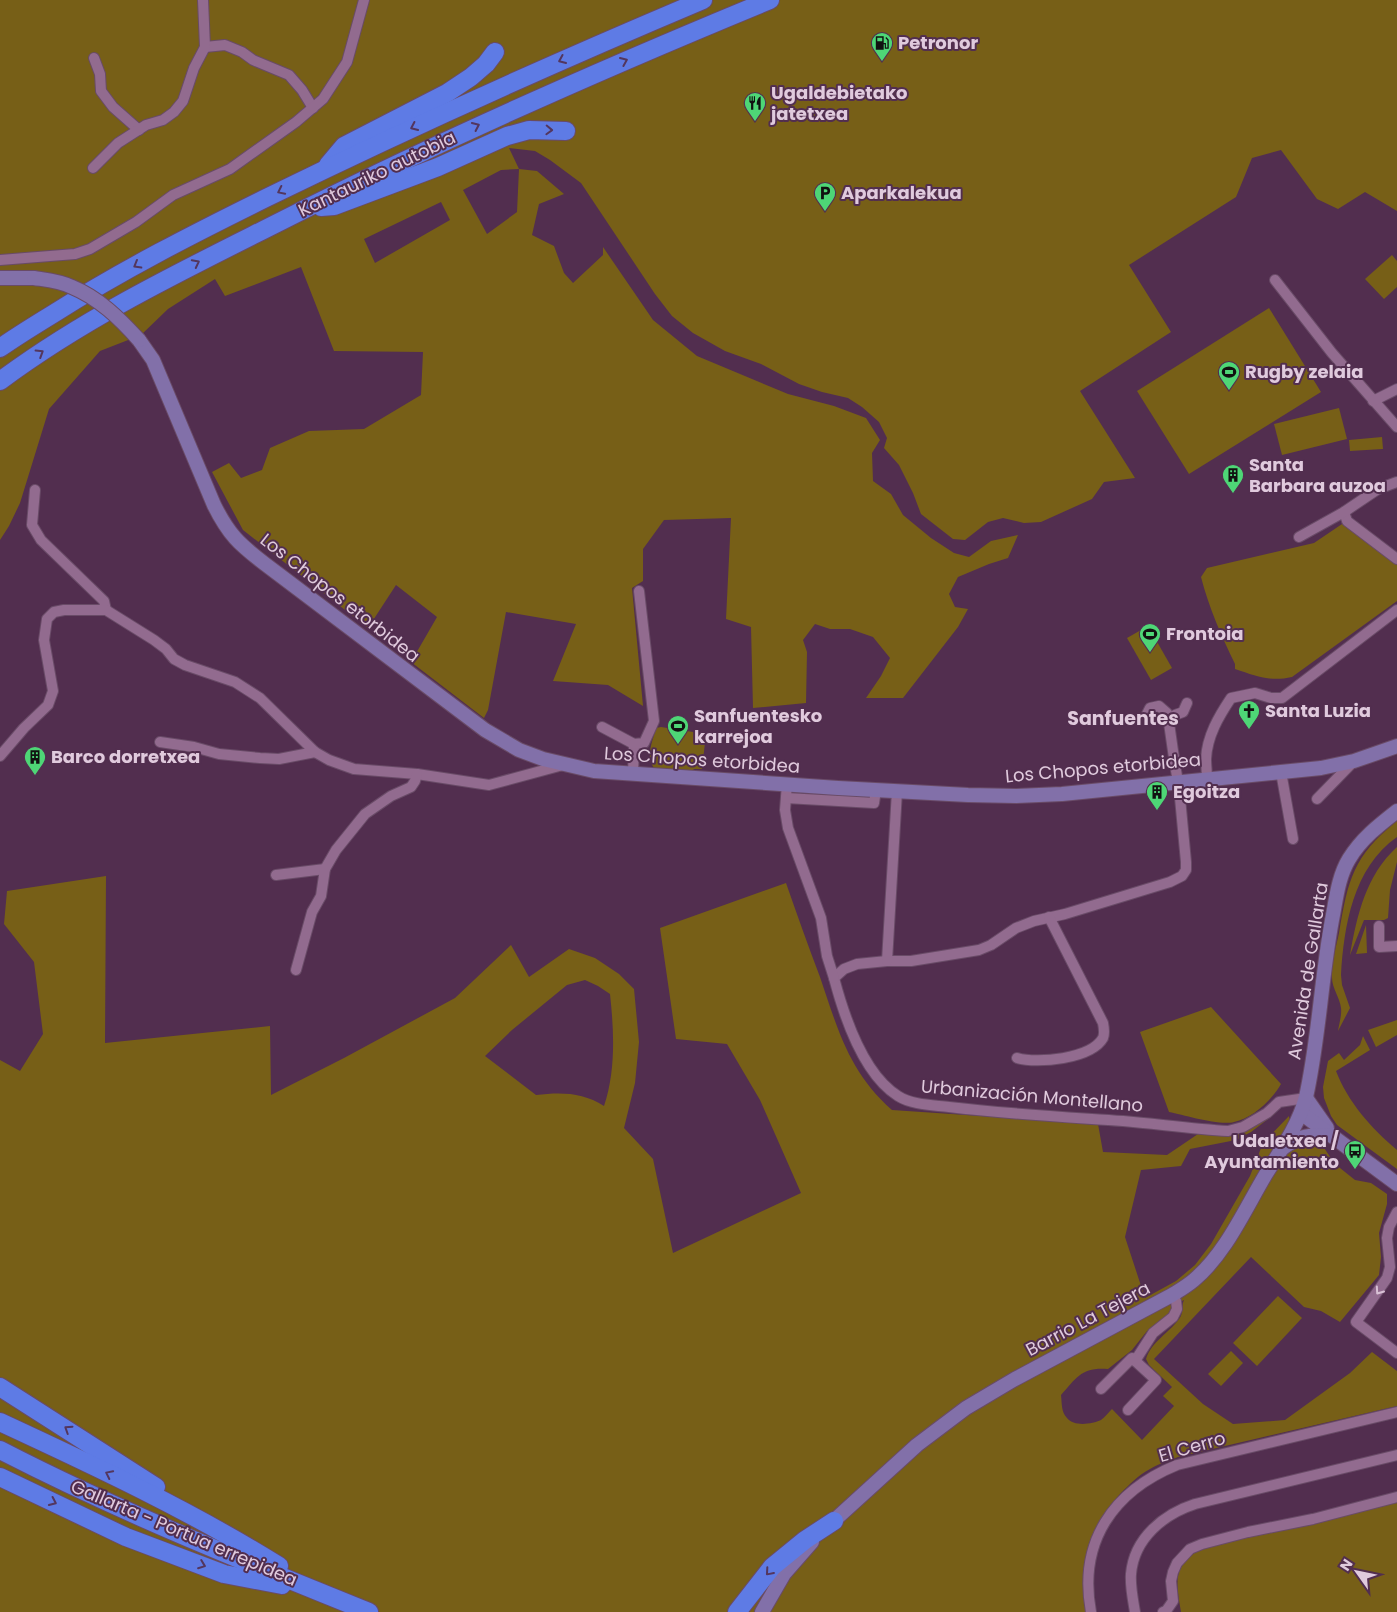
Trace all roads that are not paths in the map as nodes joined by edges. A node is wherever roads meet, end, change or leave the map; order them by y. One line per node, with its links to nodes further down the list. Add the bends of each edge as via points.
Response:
1 (203, 0): 5 (street)
2 (364, 0): 8 (street, via 347,62 323,99)
3 (703, 0): 12 (highway, Kantauriko autobia, one-way to 12, via 488,93)
4 (770, 0): 13 (highway, Kantauriko autobia, one-way to 4, via 498,116)
5 (205, 47): 8 (street, via 225,46 289,75); 9 (street, via 183,101 163,120)
6 (495, 52): 12 (highway, via 471,77 447,93 344,146)
7 (94, 58): 9 (street, via 100,74 101,91 113,107)
8 (313, 108): 14 (street, via 230,169 173,195 90,249 75,254)
9 (139, 130): 11 (street, via 118,143)
10 (566, 131): 13 (highway, one-way to 10, via 334,206 438,167 507,136 529,130)
11 (93, 168)
12 (325, 169): 17 (highway, Kantauriko autobia, one-way to 17, via 156,254 78,298)
13 (306, 209): 18 (highway, Kantauriko autobia, one-way to 13, via 151,287)
14 (3, 261)
15 (0, 278): 40 (street, Los Chopos etorbidea, bridge, via 57,282 91,297 120,318 153,360 214,505 233,538 485,730 519,750)
16 (1276, 280): 20 (street)
17 (0, 348)
18 (0, 381)
19 (1397, 389): 20 (street)
20 (1373, 401): 21 (street)
21 (1397, 427)
22 (1397, 482): 24 (street, via 1378,489)
23 (35, 490): 28 (street, via 32,525 45,546 104,601)
24 (1344, 512): 25 (street); 26 (street, via 1347,521)
25 (1299, 537)
26 (1397, 559)
27 (639, 591): 35 (street, via 654,721 644,743)
28 (106, 610): 37 (street, via 154,640 179,662 234,682 260,698); 38 (street, via 64,610 54,612 47,619 44,640 53,690 48,705)
29 (1397, 610): 44 (street, via 1282,698 1255,694 1231,698 1209,739)
30 (1187, 703): 32 (street, via 1183,712)
31 (1146, 716): 32 (street, via 1150,708 1159,706 1167,713)
32 (1169, 723): 45 (street)
33 (602, 727): 35 (street)
34 (160, 742): 37 (street, via 219,754 260,758 280,759)
35 (634, 744): 43 (street)
36 (1397, 746): 39 (street, Los Chopos etorbidea)
37 (315, 752): 42 (street, via 354,769)
38 (0, 756)
39 (1354, 761): 41 (street, Los Chopos etorbidea); 48 (street)
40 (564, 765): 42 (street, via 489,785); 43 (street, Los Chopos etorbidea)
41 (1281, 772): 44 (street, Los Chopos etorbidea); 50 (street)
42 (417, 774): 51 (street, via 411,786 365,814)
43 (633, 774): 46 (street, Los Chopos etorbidea)
44 (1207, 778): 45 (street, Los Chopos etorbidea)
45 (1179, 782): 47 (street, Los Chopos etorbidea, via 1016,796); 53 (street, via 1186,853 1186,870 1182,876 1165,884)
46 (786, 791): 47 (street, Los Chopos etorbidea); 58 (street, Urbanización Montellano, via 788,828 821,918)
47 (897, 791): 56 (street)
48 (1317, 799)
49 (1397, 811): 60 (street, Avenida de Gallarta, via 1358,845 1339,885 1321,983)
50 (1293, 839)
51 (325, 869): 52 (street); 57 (street, via 320,896 312,912)
52 (276, 875)
53 (1049, 917): 56 (street, via 1016,928 979,950 911,961); 59 (street, via 1105,1032 1098,1044 1070,1057 1045,1061)
54 (1379, 926): 55 (street, via 1379,947)
55 (1397, 946)
56 (887, 961): 58 (street, via 857,964)
57 (296, 970)
58 (834, 978): 60 (street, Urbanización Montellano, via 859,1047 871,1067 885,1086 900,1097 916,1102 1228,1131 1243,1127 1279,1102)
59 (1017, 1058)
60 (1306, 1098): 61 (street, Avenida de Gallarta); 62 (street)
61 (1301, 1113): 62 (street); 63 (street, Barrio La Tejera)
62 (1331, 1135): 63 (street, via 1304,1136); 64 (street)
63 (1281, 1149): 66 (street, Barrio La Tejera, via 1218,1253 1195,1279)
64 (1397, 1184)
65 (1397, 1212): 67 (street, one-way to 67, via 1387,1238 1390,1268 1387,1278 1356,1322)
66 (1172, 1296): 68 (street, via 1177,1309 1173,1317 1154,1333); 78 (street, Barrio La Tejera, via 979,1400 936,1430)
67 (1397, 1352)
68 (1135, 1361): 70 (street, via 1132,1358); 71 (street, via 1156,1380)
69 (0, 1386): 79 (highway, one-way to 69)
70 (1101, 1389)
71 (1128, 1410)
72 (1397, 1412): 84 (street, El Cerro, via 1177,1465 1144,1481 1113,1510 1094,1546 1088,1570)
73 (0, 1422): 79 (highway, one-way to 73)
74 (0, 1450): 80 (highway, Gallarta - Portua errepidea, via 144,1519)
75 (1397, 1455): 85 (street, via 1196,1504 1168,1516 1148,1534 1134,1561 1131,1574)
76 (0, 1477): 80 (highway, one-way to 80, via 126,1537 224,1574)
77 (1397, 1497): 86 (street, via 1190,1549 1173,1572 1173,1601)
78 (834, 1520): 82 (highway, one-way to 82, via 772,1567); 83 (street, Barrio La Tejera, via 793,1563)
79 (240, 1542): 80 (highway)
80 (320, 1592): 81 (highway, Gallarta - Portua errepidea)
81 (370, 1612)
82 (737, 1612)
83 (762, 1612)
84 (1091, 1612)
85 (1135, 1612)
86 (1163, 1612)

